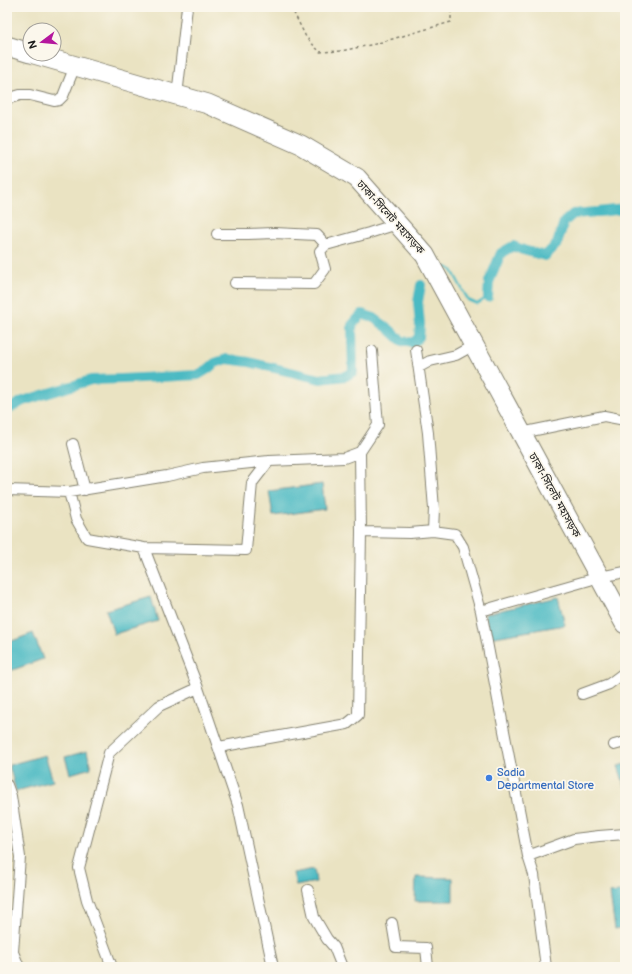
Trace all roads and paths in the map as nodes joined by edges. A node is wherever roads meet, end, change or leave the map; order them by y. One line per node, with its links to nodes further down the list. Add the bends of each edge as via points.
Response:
1 (187, 7): 8 (street)
2 (291, 7): 3 (path, via 306,37 320,52 341,51 374,44 452,22)
3 (451, 7)
4 (7, 46): 5 (highway)
5 (22, 51)
6 (61, 62): 7 (highway, ঢাকা-সিলেট মহাসড়ক)
7 (75, 66): 8 (highway, ঢাকা-সিলেট মহাসড়ক); 9 (street, via 59,100 30,95)
8 (177, 96): 10 (highway, ঢাকা-সিলেট মহাসড়ক, via 208,104 301,145 356,178)
9 (7, 99)
10 (397, 224): 12 (street); 14 (highway, ঢাকা-সিলেট মহাসড়ক, via 425,255)
11 (217, 234): 12 (street, via 317,235)
12 (326, 244): 13 (street, via 320,251 325,269 314,284)
13 (235, 283)
14 (474, 345): 17 (street, via 456,355 430,361); 19 (highway, ঢাকা-সিলেট মহাসড়ক)
15 (416, 350): 17 (street)
16 (372, 351): 21 (street, via 378,425)
17 (419, 367): 26 (street, via 428,433 434,509)
18 (625, 420): 19 (street, via 604,416)
19 (521, 433): 30 (highway, ঢাকা-সিলেট মহাসড়ক)
20 (73, 444): 24 (street)
21 (360, 452): 22 (street, via 344,458); 27 (street)
22 (269, 462): 24 (street, via 203,468); 28 (street, via 252,483 246,550)
23 (7, 490): 25 (street)
24 (85, 490): 25 (street)
25 (69, 492): 28 (street, via 76,519 87,538)
26 (433, 531): 27 (street); 31 (street, via 455,534 463,547)
27 (361, 532): 38 (street, via 358,715 347,724)
28 (144, 548): 34 (street)
29 (625, 572): 30 (street)
30 (600, 577): 31 (street); 32 (highway, ঢাকা-সিলেট মহাসড়ক)
31 (481, 611): 41 (street)
32 (625, 624)
33 (625, 672): 35 (street, via 609,684)
34 (198, 688): 38 (street); 45 (street, via 159,706 109,753 79,868 87,900)
35 (582, 694)
36 (625, 742): 37 (street)
37 (614, 745)
38 (219, 747): 46 (street, via 238,805)
39 (7, 786): 44 (street, via 11,796 20,857 13,952)
40 (625, 834): 41 (street, via 574,839)
41 (528, 856): 49 (street, via 534,875)
42 (308, 890): 47 (street, via 314,917 334,947)
43 (392, 924): 48 (street, via 396,947 426,948)
44 (19, 967)
45 (112, 967)
46 (273, 967)
47 (342, 967)
48 (428, 967)
49 (546, 967)

